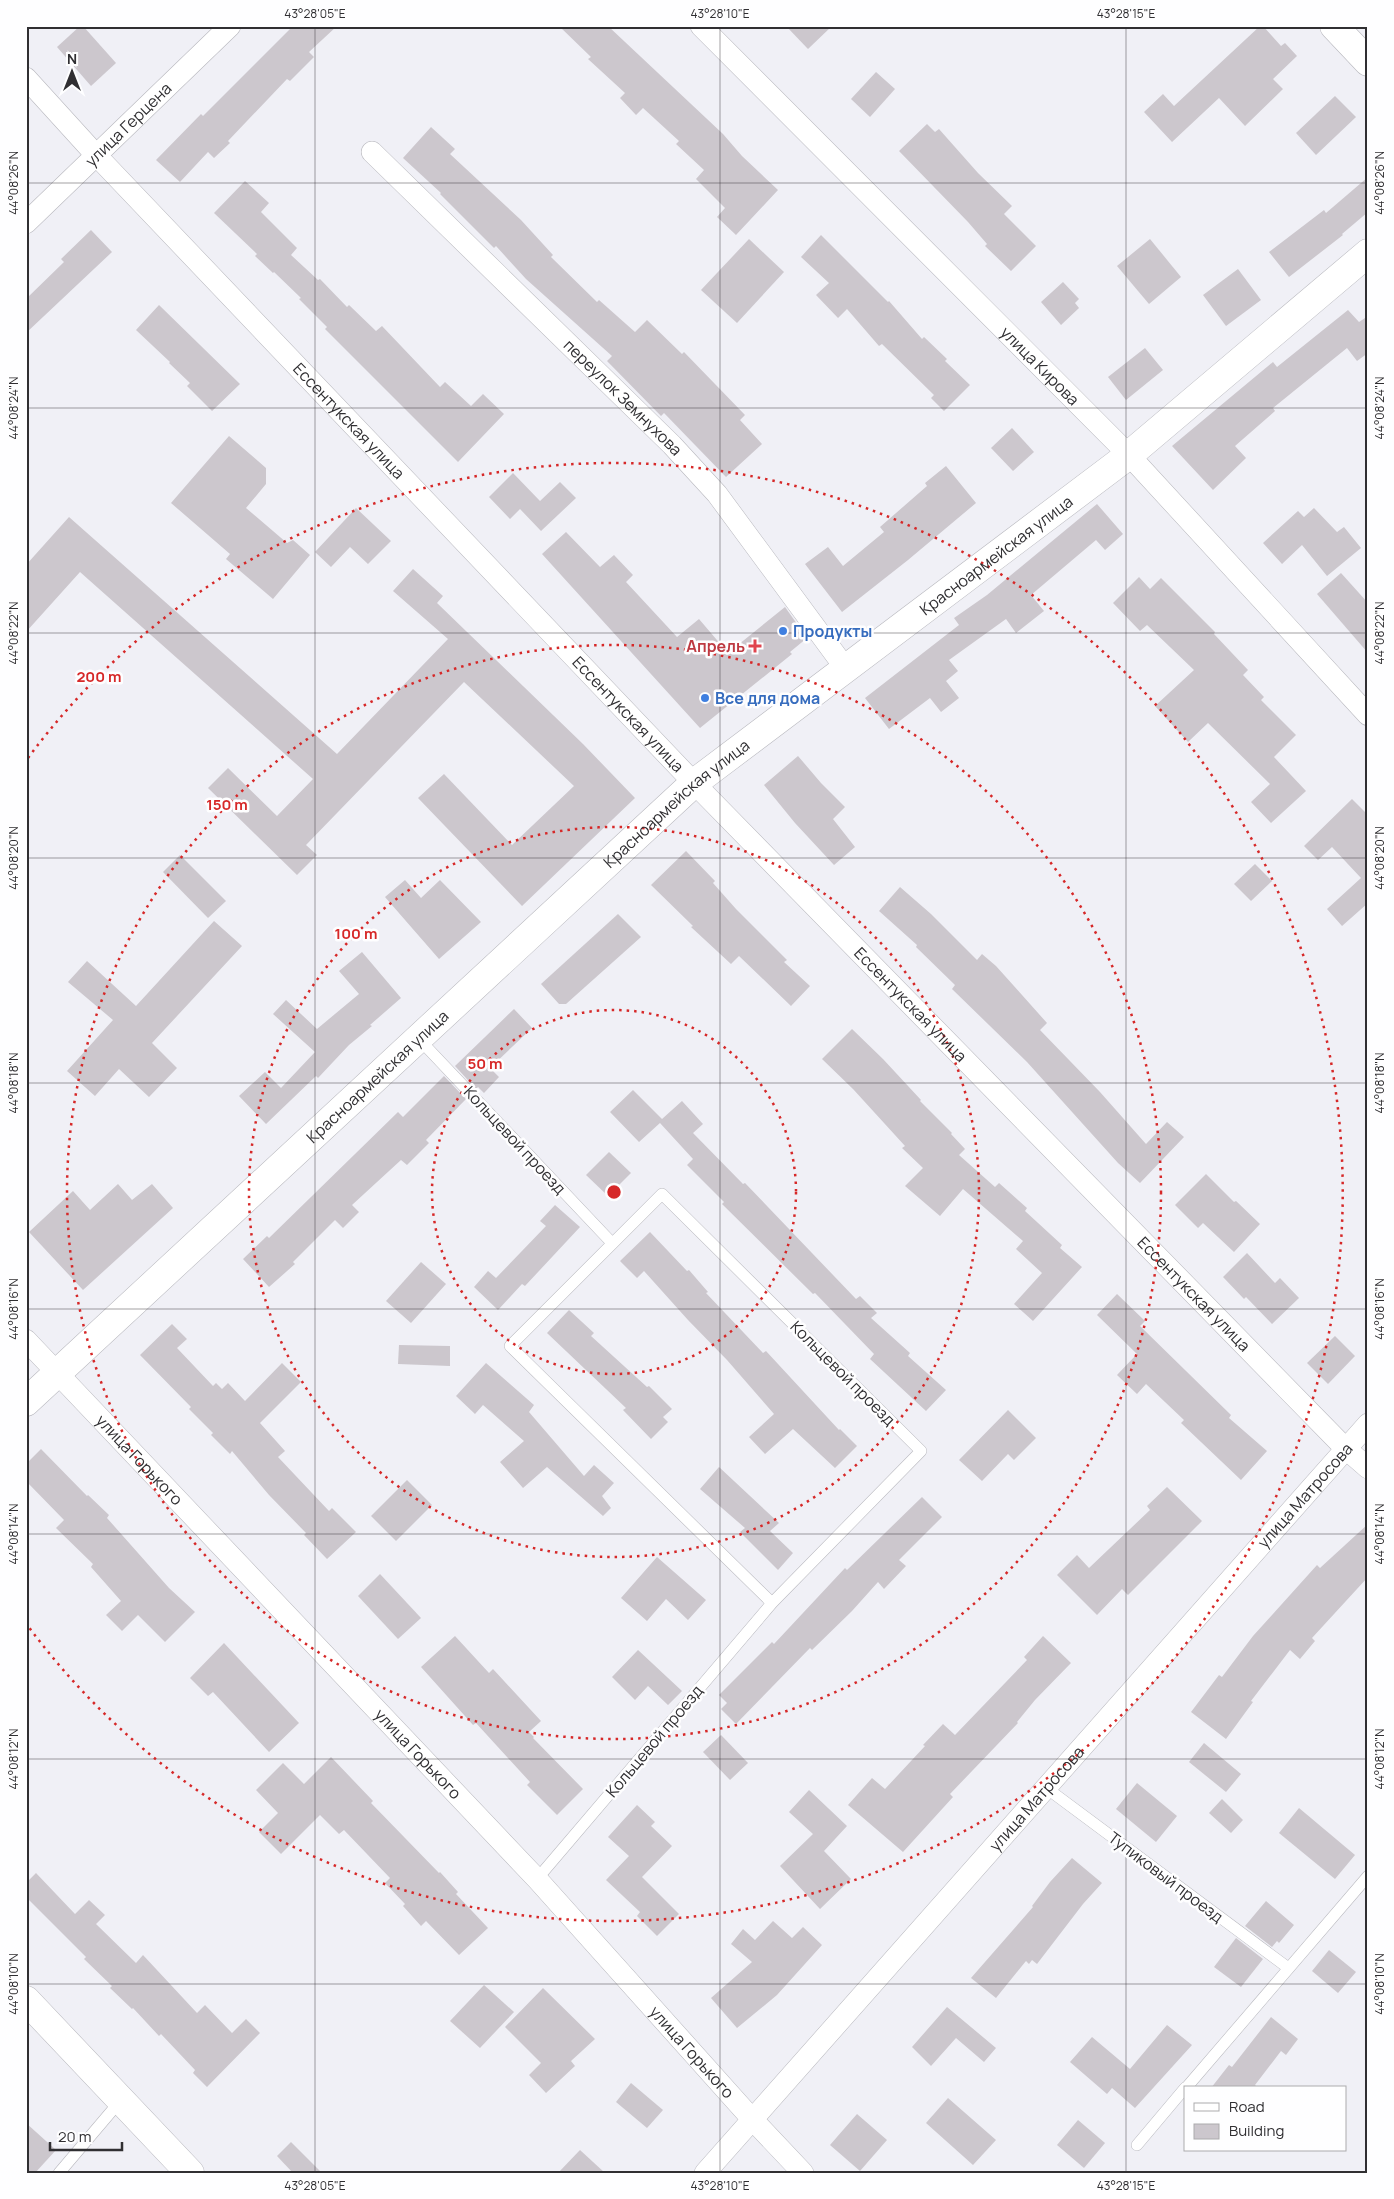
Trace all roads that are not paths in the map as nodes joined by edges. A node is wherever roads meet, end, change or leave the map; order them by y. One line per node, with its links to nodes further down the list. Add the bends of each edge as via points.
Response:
1 (230, 26): 7 (street, улица Герцена)
2 (701, 26): 10 (street, улица Кирова)
3 (1334, 26): 4 (street)
4 (1368, 62)
5 (26, 78): 7 (street, Ессентукская улица)
6 (372, 152): 11 (street, переулок Земнухова, via 672,444 717,494)
7 (96, 155): 8 (street, улица Герцена); 13 (street, Ессентукская улица)
8 (26, 222)
9 (1368, 253): 10 (street, Красноармейская улица)
10 (1129, 456): 11 (street, Красноармейская улица); 12 (street, улица Кирова)
11 (846, 669): 13 (street, Красноармейская улица)
12 (1368, 715)
13 (694, 783): 14 (street, Красноармейская улица); 20 (street, Ессентукская улица)
14 (418, 1038): 15 (lane, Кольцевой проезд); 17 (street, Красноармейская улица)
15 (612, 1243): 22 (lane, Кольцевой проезд, via 510,1346); 22 (lane, Кольцевой проезд, via 662,1194 921,1451)
16 (26, 1340): 17 (street, улица Горького)
17 (57, 1373): 18 (street, Красноармейская улица); 25 (street, улица Горького)
18 (26, 1402)
19 (1368, 1424): 20 (street, улица Матросова)
20 (1345, 1448): 21 (street, Ессентукская улица); 23 (street, улица Матросова)
21 (1368, 1468)
22 (772, 1603): 25 (lane, Кольцевой проезд)
23 (1045, 1787): 26 (lane, Тупиковый проезд); 31 (street, улица Матросова)
24 (1368, 1876): 26 (lane)
25 (537, 1879): 31 (street, улица Горького)
26 (1288, 1967): 28 (lane)
27 (26, 2000): 30 (street)
28 (1187, 2086)
29 (1184, 2089): 32 (lane)
30 (122, 2100): 33 (lane); 34 (street)
31 (752, 2119): 35 (street, улица Матросова); 36 (street, улица Горького)
32 (1137, 2145)
33 (59, 2173)
34 (190, 2173)
35 (705, 2173)
36 (803, 2173)

